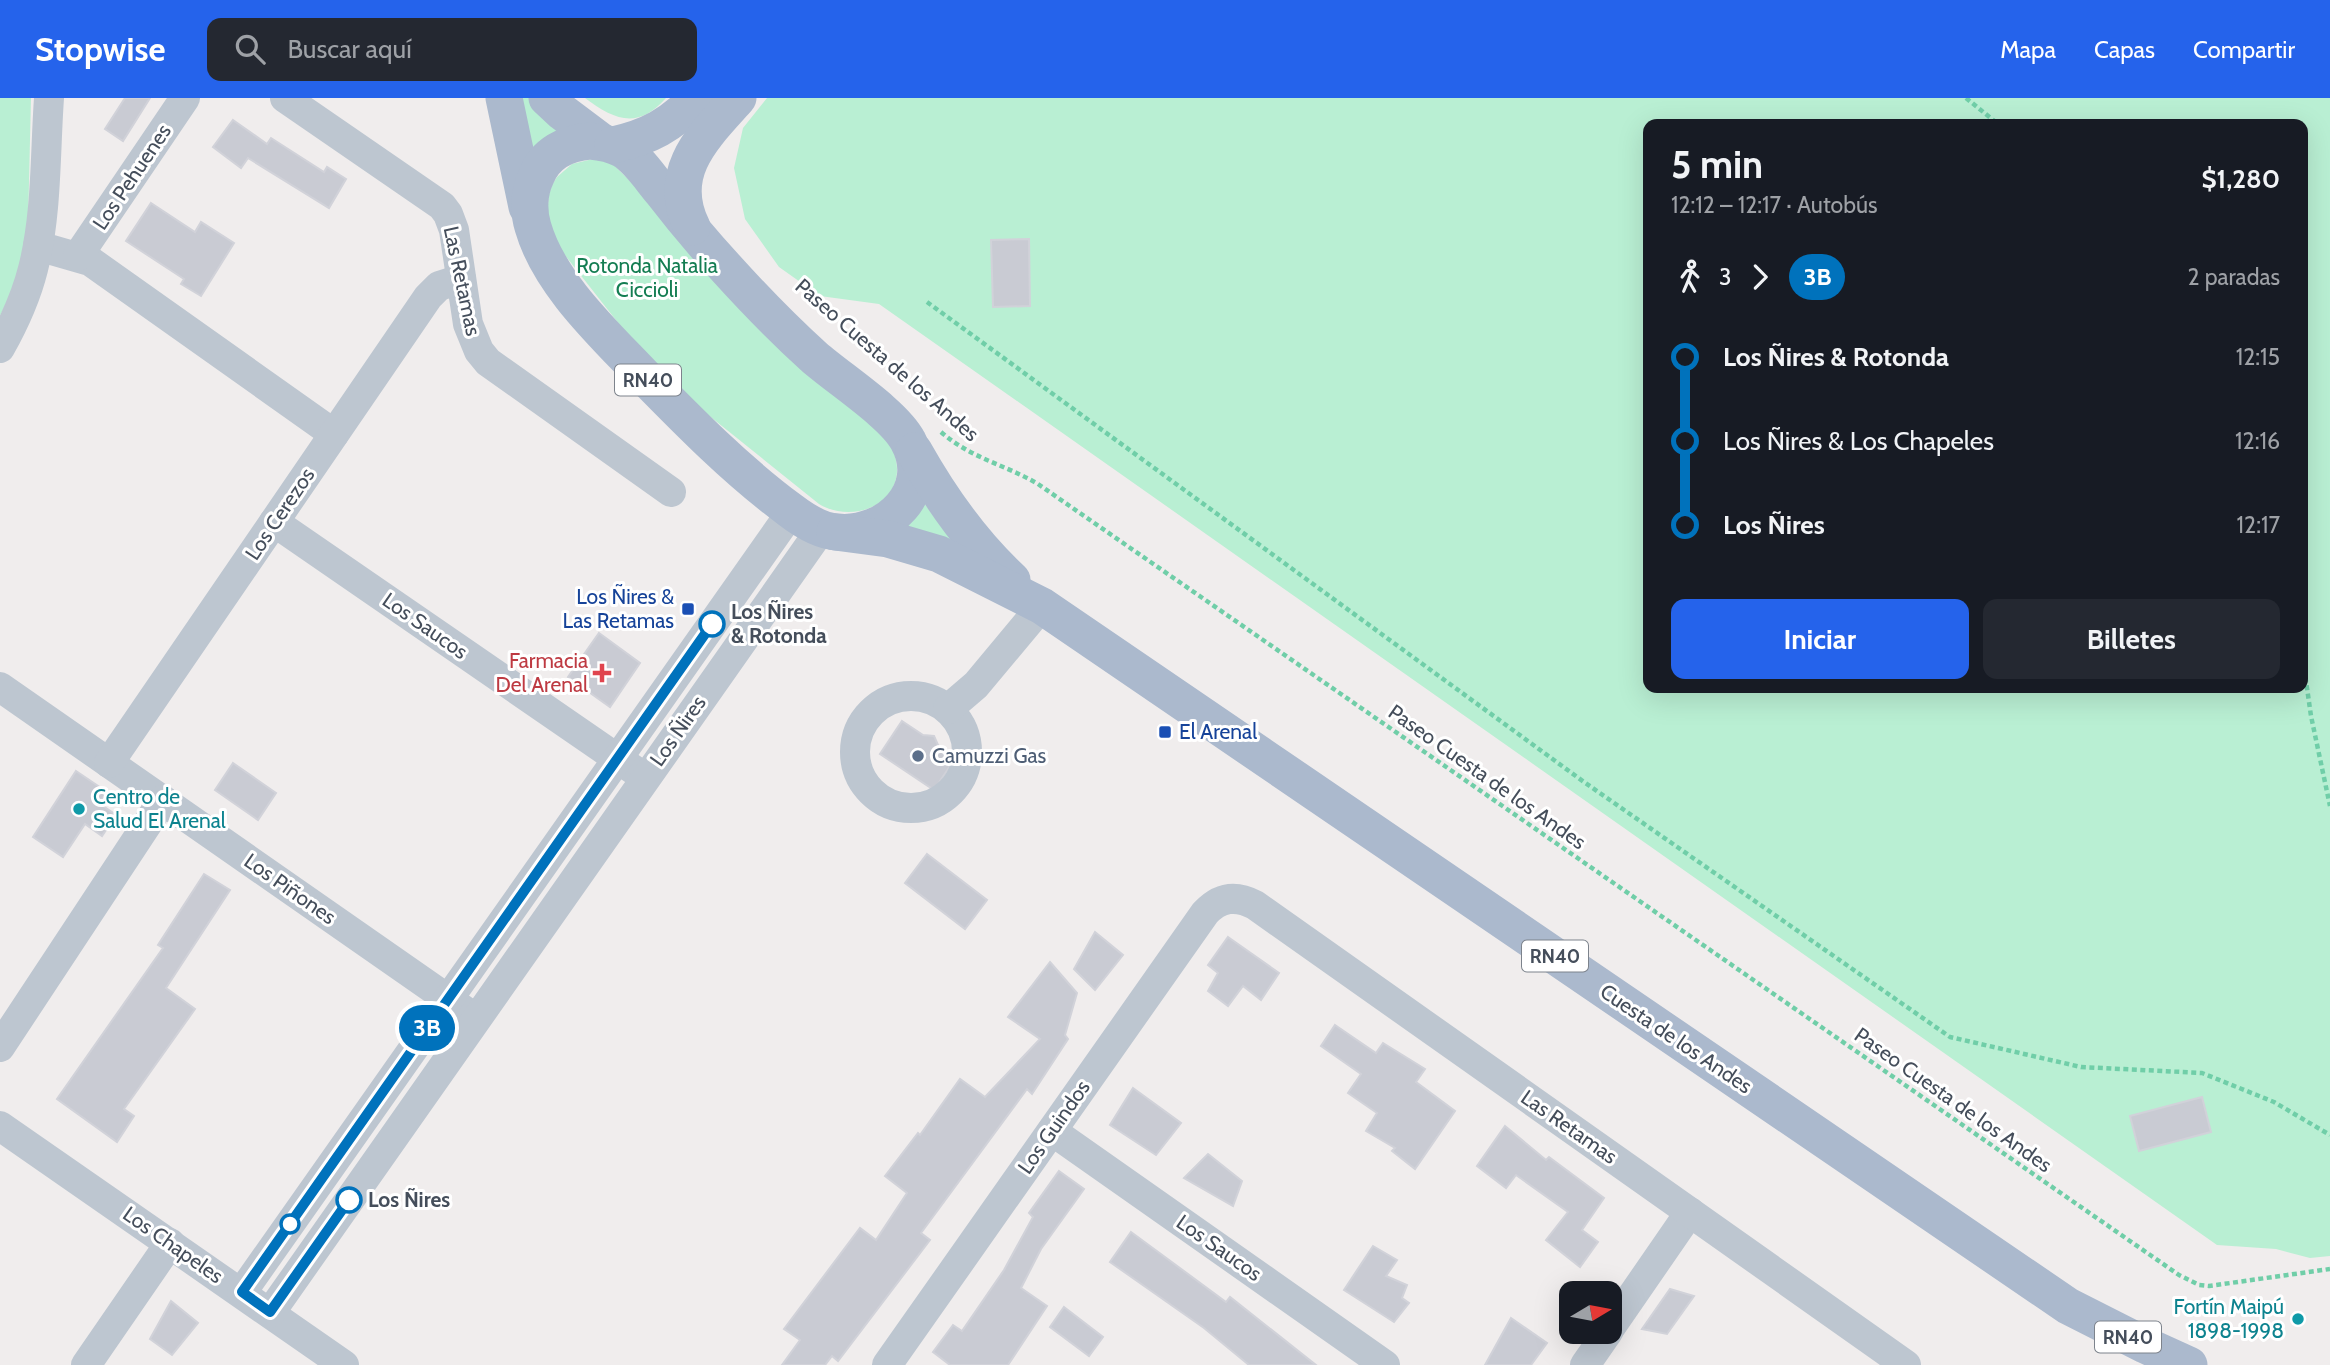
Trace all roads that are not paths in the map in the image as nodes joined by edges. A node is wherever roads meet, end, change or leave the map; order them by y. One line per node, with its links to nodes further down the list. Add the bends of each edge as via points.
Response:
1 (49, 98): 11 (street)
2 (186, 98): 12 (street, Los Pehuenes)
3 (285, 98): 13 (street, Las Retamas, via 442,206 454,230)
4 (504, 98): 9 (main road, RN40)
5 (547, 98): 8 (main road, RN40)
6 (697, 98): 8 (main road, via 653,133)
7 (738, 98): 10 (main road, via 699,144 686,168 683,194)
8 (607, 143): 9 (main road, RN40, via 579,142 546,159 534,182); 10 (main road, RN40, via 634,158)
9 (532, 225): 19 (main road, RN40, via 556,276 619,350 761,487)
10 (695, 234): 15 (main road, RN40, via 825,366 887,416)
11 (38, 246): 12 (street); 14 (street, via 27,291)
12 (78, 256): 16 (street)
13 (461, 279): 16 (street, Los Cerezos, via 432,291); 17 (street, Las Retamas, via 472,338 488,362)
14 (0, 348)
15 (921, 433): 19 (main road, via 914,456 914,487 900,511 863,531); 20 (main road, Cuesta de los Andes / RN40, via 936,488 966,531)
16 (334, 434): 18 (street, Los Cerezos)
17 (671, 492)
18 (274, 522): 23 (street, Los Saucos); 24 (street, Los Cerezos)
19 (816, 524): 20 (main road, Cuesta de los Andes / RN40, via 939,554); 23 (street, Los Ñires); 25 (street, Los Ñires)
20 (1042, 606): 22 (street, via 976,685); 36 (main road, Cuesta de los Andes / RN40)
21 (0, 687): 24 (street, Los Piñones)
22 (948, 709)
23 (617, 758): 25 (street, Los Saucos); 28 (street, Los Ñires)
24 (109, 763): 26 (street, Los Piñones)
25 (645, 778): 29 (street, Los Ñires)
26 (163, 800): 28 (street, Los Piñones); 30 (street)
27 (1229, 898): 32 (street, Los Guindos, via 1205,913); 33 (street, Las Retamas, via 1255,905)
28 (448, 1000): 29 (street, Los Piñones); 35 (street, Los Ñires)
29 (476, 1019): 38 (street, Los Ñires)
30 (0, 1047)
31 (0, 1126): 34 (street, Los Chapeles)
32 (1052, 1131): 42 (street, Los Guindos); 43 (street, Los Saucos)
33 (1690, 1212): 37 (street); 45 (street, Las Retamas)
34 (170, 1242): 35 (street, Los Chapeles); 40 (street)
35 (242, 1292): 38 (street, Los Chapeles)
36 (2068, 1306): 46 (main road, Cuesta de los Andes / RN40); 47 (main road, Cuesta de los Andes / RN40)
37 (1622, 1311)
38 (270, 1312): 41 (street, Los Chapeles)
39 (1599, 1344): 44 (street)
40 (86, 1365)
41 (344, 1365)
42 (887, 1365)
43 (1385, 1365)
44 (1585, 1365)
45 (1906, 1365)
46 (2129, 1365)
47 (2189, 1365)

